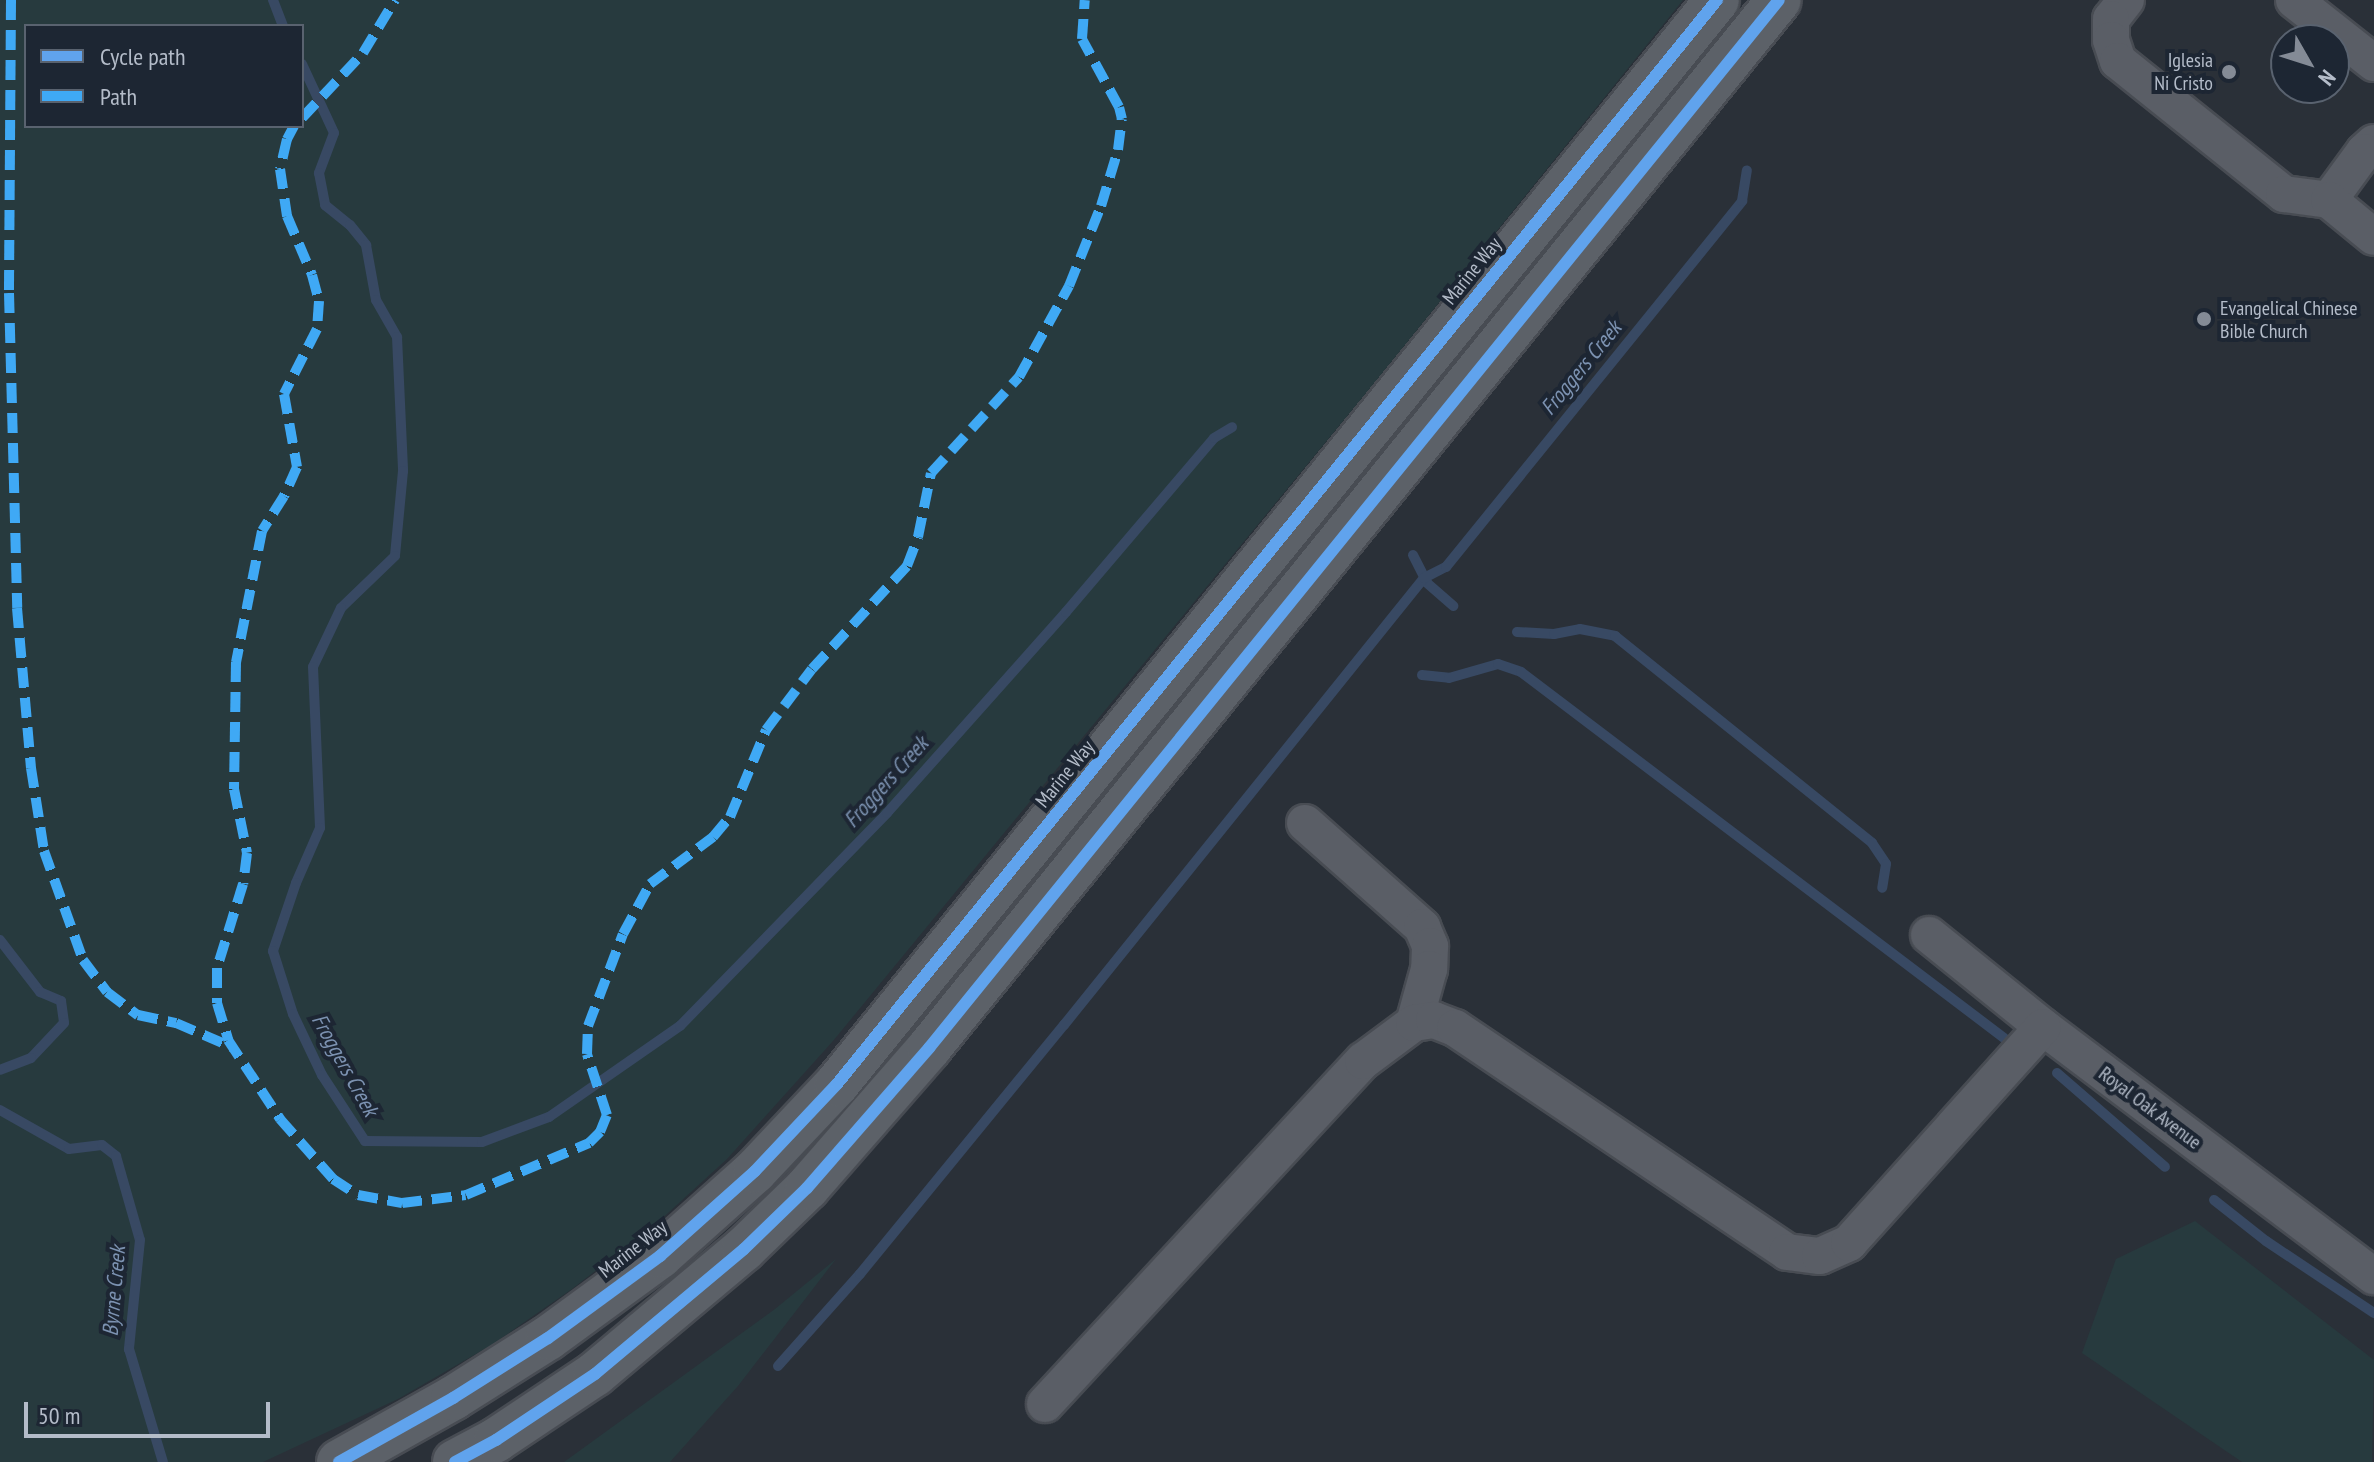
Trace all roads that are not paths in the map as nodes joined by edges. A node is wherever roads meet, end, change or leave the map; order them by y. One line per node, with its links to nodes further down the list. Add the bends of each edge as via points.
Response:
1 (1717, 0): 15 (main road, Marine Way, via 837,1084 755,1171 660,1256 548,1338)
2 (1779, 0): 16 (main road, via 929,1048 807,1188 744,1249 595,1374)
3 (2126, 0): 7 (street, via 2111,19 2118,61 2284,194)
4 (2294, 0): 5 (street)
5 (2374, 63)
6 (2374, 143): 7 (street)
7 (2329, 200): 8 (street)
8 (2374, 237)
9 (1305, 823): 11 (street, via 1422,927 1430,946 1429,969)
10 (1929, 935): 12 (street, Royal Oak Avenue)
11 (1414, 1023): 12 (street, via 1434,1020 1455,1028 1787,1252 1820,1256 1849,1243); 14 (street, via 1363,1061)
12 (2043, 1027): 13 (street, Royal Oak Avenue)
13 (2374, 1276)
14 (1045, 1404)
15 (339, 1462)
16 (455, 1462)

